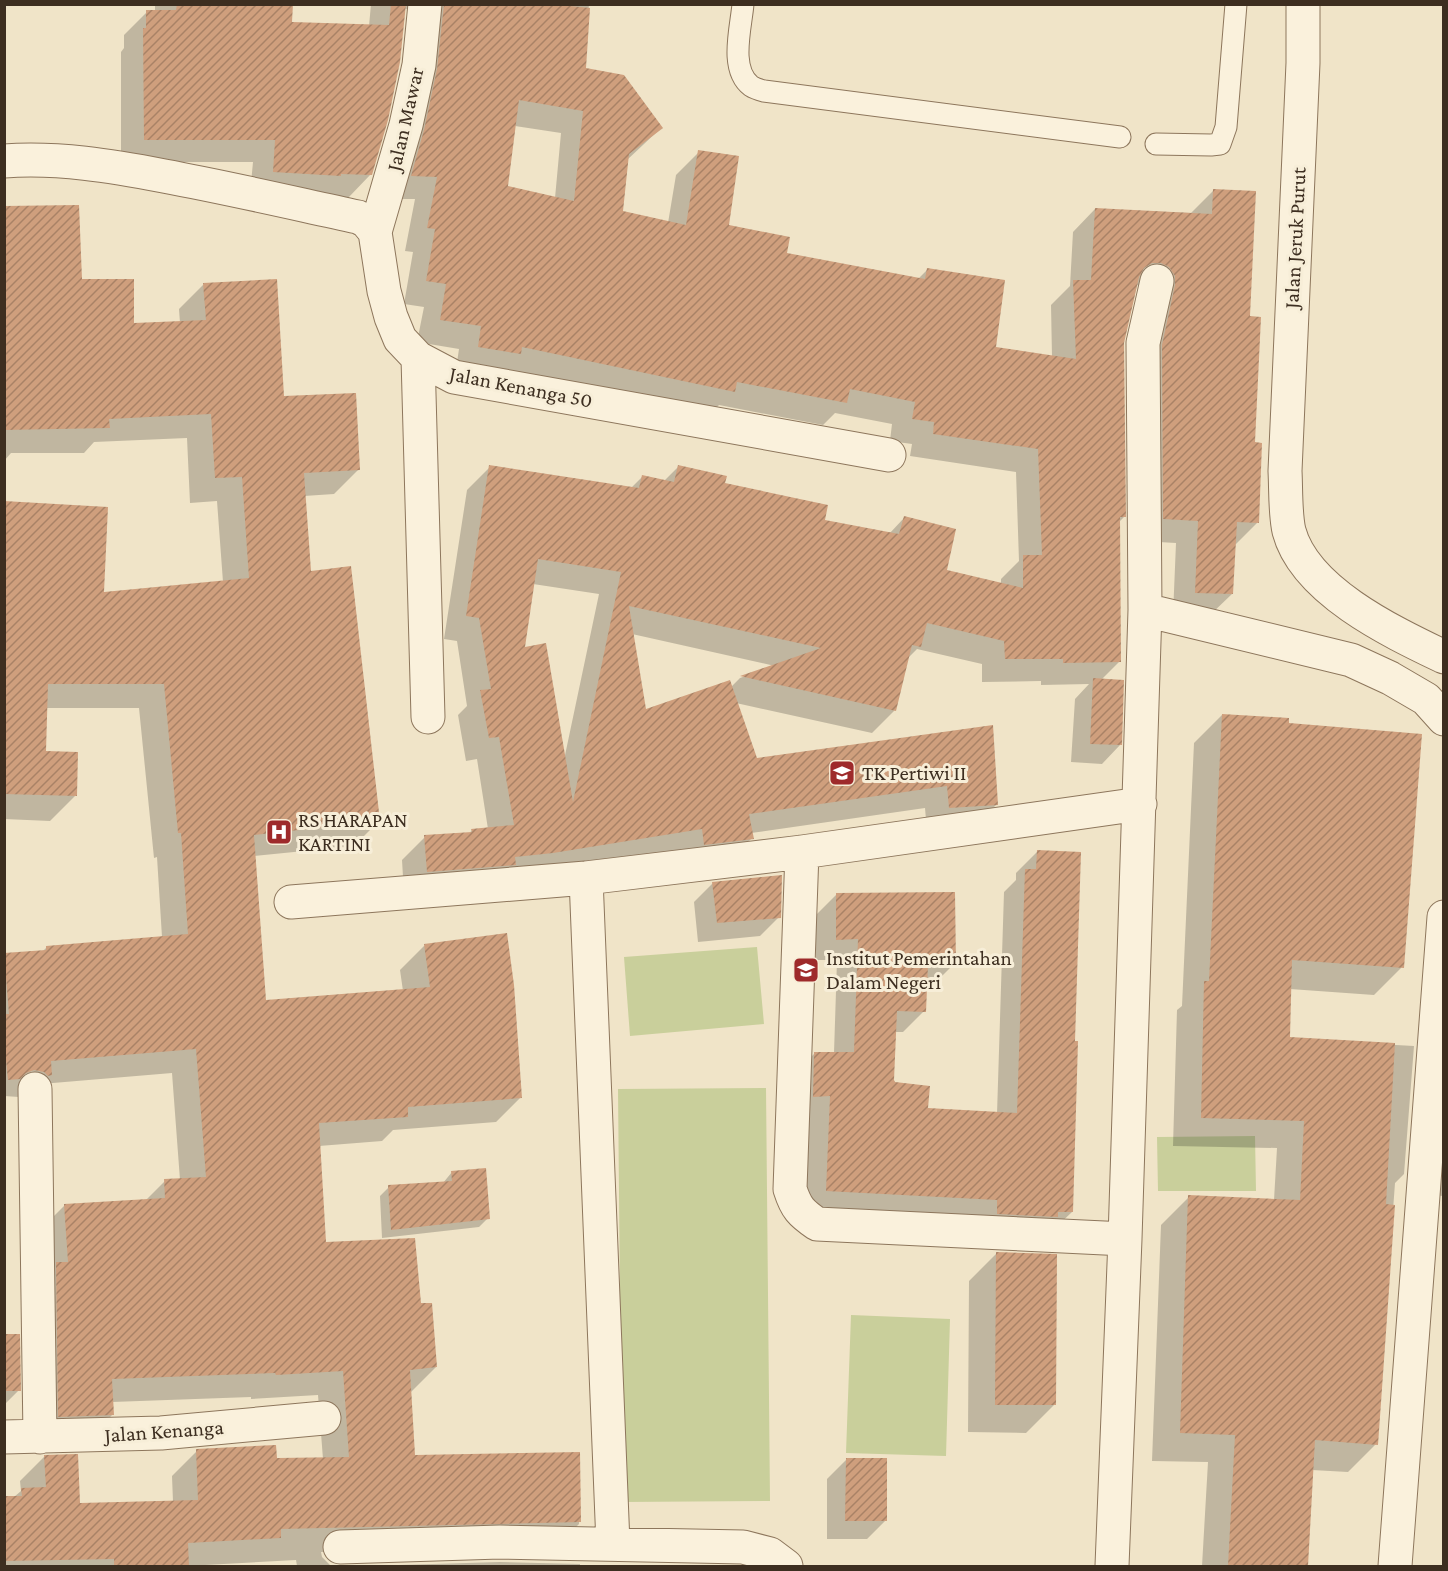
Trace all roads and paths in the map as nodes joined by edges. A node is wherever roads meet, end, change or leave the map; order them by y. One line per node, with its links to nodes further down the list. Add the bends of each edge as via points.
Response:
1 (425, 4): 8 (street, Jalan Mawar, via 419,65 406,125)
2 (743, 4): 5 (lane, via 738,60 742,75 752,87)
3 (1236, 4): 6 (lane, via 1226,127 1220,144)
4 (1303, 4): 13 (street, Jalan Jeruk Purut, via 1285,471 1289,531 1317,579 1341,600)
5 (1120, 137)
6 (1156, 144)
7 (4, 161): 8 (street, via 52,160 204,184 358,217)
8 (375, 232): 10 (street, Jalan Kenanga 50, via 391,317 400,339)
9 (1157, 282): 12 (street, via 1143,343)
10 (418, 358): 11 (street, Jalan Kenanga 50, via 454,377); 14 (street)
11 (889, 455)
12 (1145, 610): 15 (street, via 1351,660 1426,699); 16 (street)
13 (1443, 657)
14 (428, 717)
15 (1443, 719)
16 (1140, 804): 17 (street); 24 (street)
17 (802, 852): 18 (street); 24 (street, via 790,1189 794,1204 817,1224)
18 (586, 878): 19 (street); 28 (street)
19 (291, 902)
20 (1443, 917): 21 (street)
21 (1443, 926): 23 (street)
22 (34, 1089): 27 (street)
23 (1433, 1217): 32 (street)
24 (1125, 1239): 31 (street)
25 (324, 1418): 27 (street, Jalan Kenanga, via 161,1433)
26 (4, 1437): 27 (street, Jalan Kenanga)
27 (40, 1437)
28 (613, 1544): 29 (street, via 478,1542); 30 (street, via 742,1547 770,1554)
29 (340, 1547)
30 (786, 1566)
31 (1112, 1566)
32 (1395, 1566)

